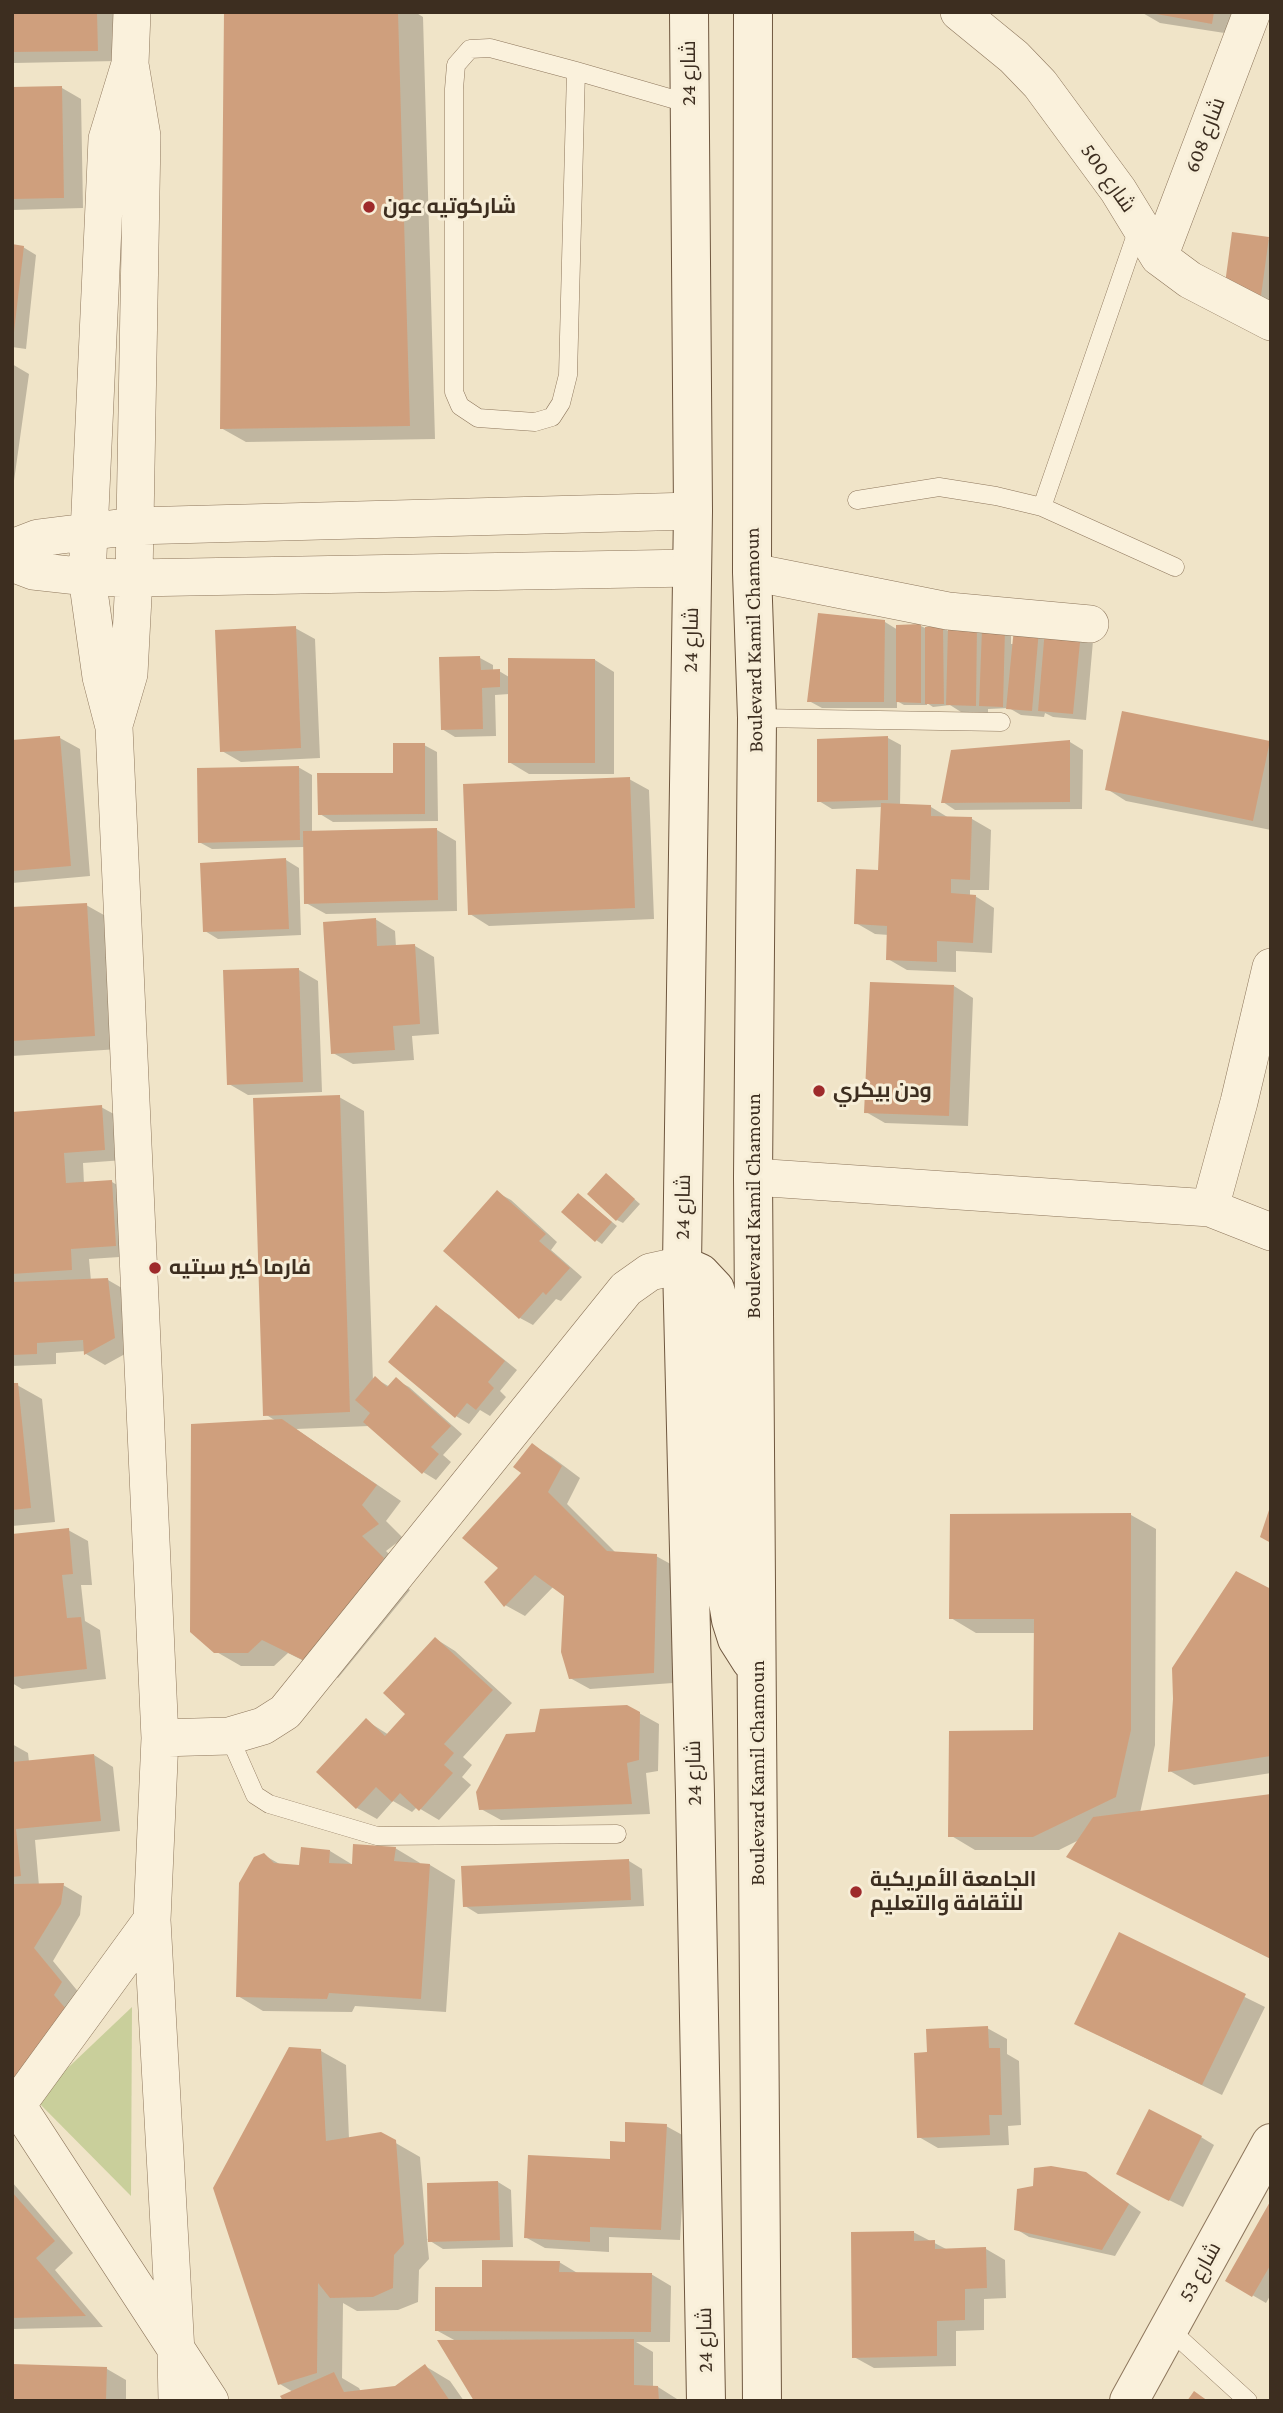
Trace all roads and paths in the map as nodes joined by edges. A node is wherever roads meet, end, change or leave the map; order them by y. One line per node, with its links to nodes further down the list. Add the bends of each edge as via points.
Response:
1 (132, 12): 6 (street)
2 (689, 12): 8 (main road, شارع 24)
3 (753, 12): 21 (main road, Boulevard Kamil Chamoun)
4 (959, 12): 9 (street, شارع 500, via 1040,84)
5 (1252, 12): 10 (street, شارع 608)
6 (130, 64): 15 (street, via 142,136); 16 (street, via 107,139)
7 (576, 71): 7 (lane, via 490,48 470,49 456,65 454,392 460,406 478,418 535,422 552,417 561,403 568,375); 8 (lane)
8 (690, 104): 14 (main road, شارع 24)
9 (1140, 226): 10 (street, شارع 500); 13 (lane)
10 (1158, 257): 11 (street, شارع 500, via 1190,280)
11 (1271, 322)
12 (857, 500): 13 (lane, via 939,487)
13 (1042, 507): 20 (lane)
14 (693, 511): 15 (street); 19 (main road, شارع 24)
15 (134, 526): 16 (street); 23 (street)
16 (88, 532): 17 (street, via 38,538); 22 (street)
17 (12, 548)
18 (12, 563): 22 (street, via 33,571)
19 (692, 568): 23 (street); 32 (main road, شارع 24)
20 (1175, 568)
21 (752, 572): 24 (street, via 948,611); 25 (main road, Boulevard Kamil Chamoun)
22 (87, 577): 23 (street); 27 (street, via 101,677)
23 (134, 578): 27 (street, via 129,674)
24 (1090, 624)
25 (757, 718): 26 (lane); 29 (main road, Boulevard Kamil Chamoun)
26 (1001, 722)
27 (114, 727): 35 (street)
28 (1271, 967): 30 (street)
29 (753, 1177): 30 (street); 33 (main road, Boulevard Kamil Chamoun)
30 (1210, 1208): 31 (street)
31 (1271, 1231)
32 (682, 1265): 33 (main road, via 699,1273 715,1289 721,1311 728,1602 737,1639); 34 (street, via 650,1272 626,1289 285,1712 263,1726); 44 (main road, شارع 24)
33 (757, 1671): 45 (main road, Boulevard Kamil Chamoun)
34 (229, 1736): 35 (street); 36 (lane, via 255,1795 269,1804 377,1836)
35 (160, 1738): 37 (street)
36 (617, 1834)
37 (152, 1920): 38 (street); 41 (street)
38 (15, 2105): 41 (street)
39 (1271, 2143): 40 (main road, شارع 53)
40 (1169, 2329): 46 (main road, شارع 53); 47 (lane)
41 (176, 2352): 42 (street); 43 (street)
42 (177, 2401)
43 (210, 2401)
44 (706, 2401)
45 (762, 2401)
46 (1129, 2401)
47 (1248, 2401)

